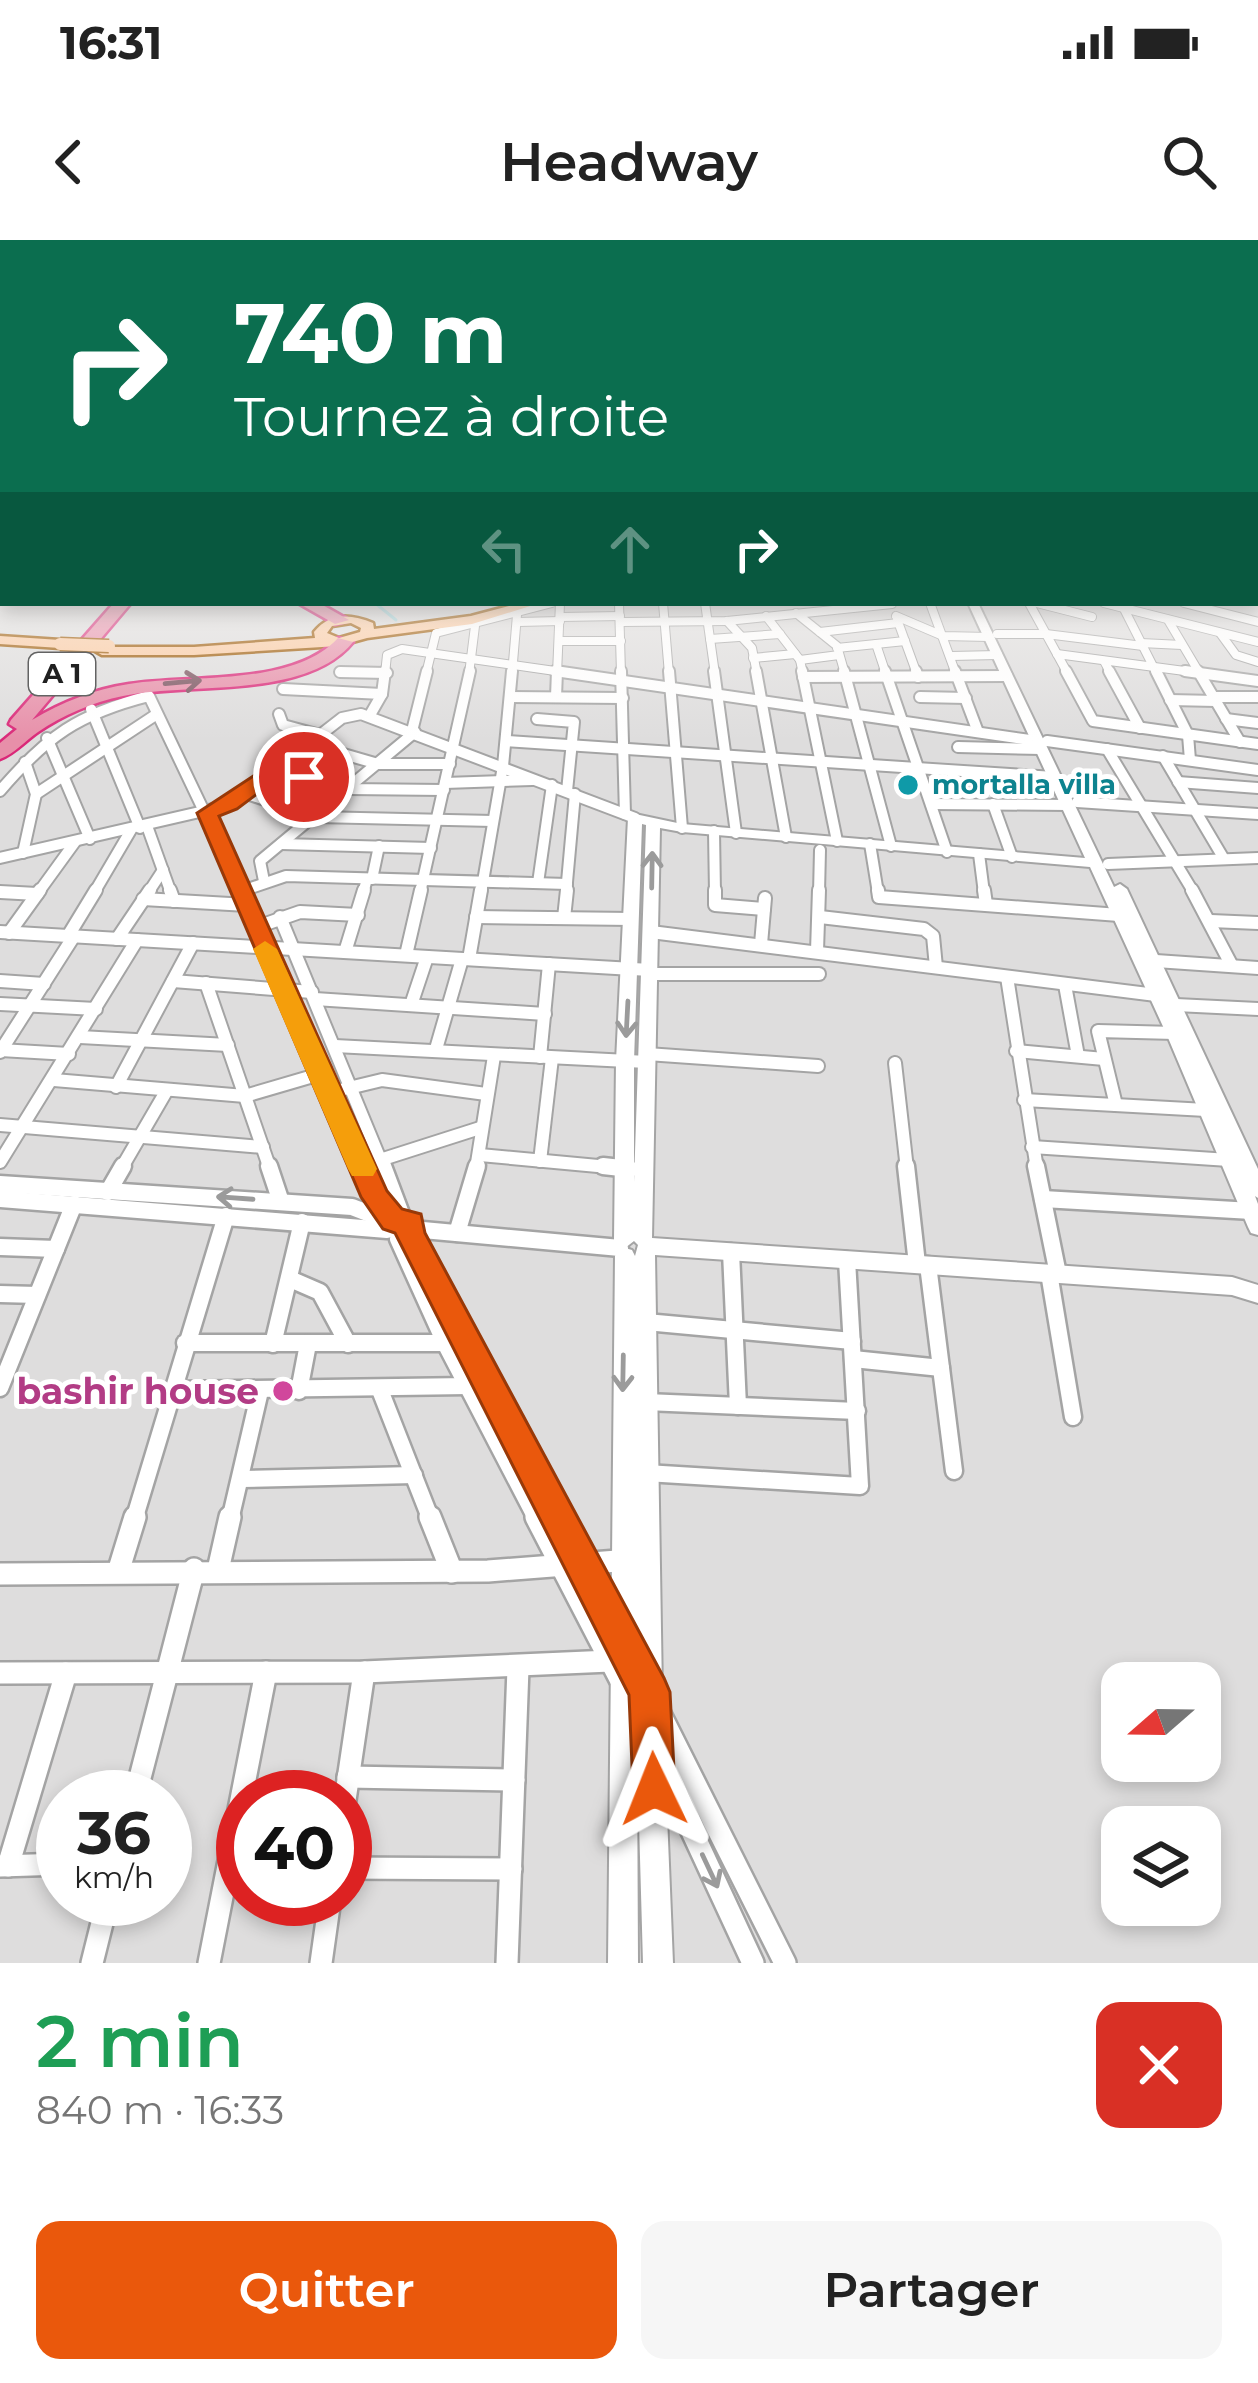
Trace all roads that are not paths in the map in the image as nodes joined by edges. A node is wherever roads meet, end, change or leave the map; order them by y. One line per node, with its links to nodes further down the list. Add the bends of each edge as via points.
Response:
1 (109, 606): 105 (highway, A 1)
2 (120, 606): 120 (highway, A 1)
3 (309, 606): 37 (highway)
4 (523, 606): 36 (main road, via 472,620)
5 (557, 606): 27 (street)
6 (619, 606): 28 (street)
7 (663, 606): 31 (street)
8 (705, 606): 33 (street)
9 (735, 606): 29 (street)
10 (775, 606): 24 (street)
11 (931, 606): 42 (street)
12 (975, 606): 43 (street)
13 (984, 606): 43 (street)
14 (1034, 606): 41 (street)
15 (1046, 606): 26 (street)
16 (1087, 606): 26 (street)
17 (1123, 606): 53 (street)
18 (1125, 606): 30 (street)
19 (1172, 606): 30 (street)
20 (1222, 608): 34 (street)
21 (894, 612): 23 (street); 38 (street); 42 (street); 49 (street)
22 (518, 613): 27 (street); 35 (street); 36 (main road); 65 (street)
23 (796, 613): 24 (street); 38 (street)
24 (782, 614): 25 (street)
25 (766, 616): 29 (street); 40 (street)
26 (1092, 617): 46 (street)
27 (561, 619): 28 (street); 47 (street)
28 (621, 619): 31 (street); 48 (street)
29 (744, 619): 32 (street)
30 (1165, 619): 39 (street); 54 (street)
31 (664, 621): 33 (street); 80 (street)
32 (727, 621): 33 (street); 45 (street)
33 (707, 622): 44 (street)
34 (1258, 622)
35 (475, 626): 57 (street, via 436,632); 62 (street)
36 (364, 628): 37 (main road); 37 (main road)
37 (334, 632): 51 (main road, bridge, via 194,651); 120 (highway, one-way to 37, via 46,717 98,697 298,670 329,659)
38 (820, 632): 55 (street)
39 (1220, 633): 50 (street); 64 (street, via 1235,655)
40 (780, 634): 45 (street); 60 (street)
41 (1046, 634): 43 (street); 46 (street); 56 (street)
42 (943, 636): 43 (street); 58 (street)
43 (993, 636): 59 (street); 114 (street)
44 (710, 639): 45 (street); 83 (street)
45 (743, 639): 61 (street)
46 (1100, 640): 53 (street)
47 (559, 641): 48 (street); 66 (street)
48 (622, 641): 78 (street)
49 (904, 641): 52 (street); 76 (street)
50 (1258, 642)
51 (0, 643)
52 (877, 644): 55 (street); 75 (street)
53 (1142, 644): 54 (street); 67 (street)
54 (1182, 645): 69 (street)
55 (838, 652): 60 (street); 74 (street)
56 (1057, 654): 63 (street); 104 (street, via 1094,721)
57 (431, 655): 62 (street); 70 (street, via 392,650); 106 (street)
58 (950, 656): 59 (street); 71 (street)
59 (998, 656): 72 (street)
60 (797, 657): 61 (street); 73 (street)
61 (754, 658): 91 (street)
62 (472, 661): 65 (street); 117 (street)
63 (1104, 661): 67 (street); 104 (street)
64 (1258, 662)
65 (514, 663): 66 (street); 84 (street)
66 (558, 666): 78 (street); 85 (street)
67 (1152, 667): 69 (street); 92 (street)
68 (340, 672): 70 (street)
69 (1198, 673): 77 (street); 90 (street)
70 (387, 674): 82 (street)
71 (959, 676): 72 (street); 76 (street); 88 (street)
72 (1006, 676): 114 (street)
73 (803, 677): 74 (street); 93 (street)
74 (845, 677): 75 (street); 97 (street)
75 (888, 677): 76 (street); 101 (street)
76 (918, 677)
77 (1245, 679): 79 (street); 89 (street)
78 (623, 681): 80 (street); 86 (street)
79 (1258, 681)
80 (670, 688): 83 (street); 123 (street)
81 (283, 689): 82 (street)
82 (382, 694): 98 (street)
83 (717, 694): 91 (street); 125 (street)
84 (510, 697): 85 (street); 111 (street)
85 (556, 697): 86 (street)
86 (623, 698): 122 (street)
87 (920, 698): 88 (street)
88 (966, 698): 107 (street)
89 (1258, 698): 90 (street)
90 (1215, 699): 92 (street); 100 (street)
91 (759, 700): 93 (street); 128 (street)
92 (1170, 700): 109 (street)
93 (810, 708): 97 (street); 131 (street)
94 (91, 710): 95 (street, via 148,696); 110 (street); 119 (street)
95 (157, 714): 119 (street); 156 (street)
96 (278, 714): 108 (street, via 283,725)
97 (855, 714): 101 (street); 133 (street)
98 (370, 715): 106 (street); 108 (street, via 342,718)
99 (538, 719): 116 (street, via 574,722)
100 (1226, 719): 102 (street); 112 (street)
101 (903, 721): 103 (street); 135 (street)
102 (1258, 723)
103 (950, 728): 107 (street); 118 (street)
104 (1140, 728): 109 (street)
105 (0, 729)
106 (413, 731): 117 (street); 129 (street)
107 (978, 732): 114 (street)
108 (320, 735): 113 (street)
109 (1188, 735): 112 (street); 126 (street)
110 (47, 738): 127 (street); 138 (street)
111 (506, 741): 116 (street); 132 (street)
112 (1240, 742): 115 (street)
113 (308, 744): 129 (street); 134 (street)
114 (1042, 744): 118 (street); 121 (street); 139 (street); 151 (street)
115 (1258, 744)
116 (572, 746): 122 (street); 148 (street)
117 (454, 747): 130 (street); 132 (street)
118 (958, 747): 137 (street)
119 (107, 748): 138 (street); 162 (street)
120 (0, 749)
121 (1107, 749): 124 (street); 154 (street)
122 (623, 750): 123 (street); 159 (street)
123 (676, 754): 125 (street); 163 (street)
124 (1163, 756): 126 (street); 141 (street)
125 (726, 758): 128 (street); 165 (street)
126 (1190, 760): 136 (street)
127 (25, 762): 147 (street); 149 (street)
128 (771, 762): 131 (street); 166 (street)
129 (378, 764): 130 (street); 146 (street)
130 (450, 764): 144 (street)
131 (821, 764): 133 (street); 168 (street)
132 (503, 766): 140 (street); 142 (street)
133 (870, 767): 135 (street); 172 (street)
134 (278, 769): 146 (street); 150 (street)
135 (919, 770): 137 (street); 152 (street)
136 (1258, 770)
137 (968, 772): 139 (street)
138 (64, 776): 149 (street); 167 (street)
139 (1054, 777): 151 (street)
140 (537, 779): 142 (street); 143 (street)
141 (1178, 782): 145 (street); 155 (street)
142 (500, 783): 144 (street); 161 (street)
143 (552, 785): 148 (street); 190 (street)
144 (445, 786): 146 (street); 160 (street)
145 (1258, 788)
146 (348, 789): 158 (street)
147 (0, 791)
148 (571, 793): 159 (street); 191 (street)
149 (36, 794): 177 (street)
150 (247, 794): 156 (street); 158 (street)
151 (1072, 803): 153 (street); 154 (street); 184 (street)
152 (931, 804): 153 (street); 176 (street)
153 (993, 804): 179 (street)
154 (1141, 806): 155 (street); 183 (street)
155 (1195, 809): 157 (street); 182 (street)
156 (208, 813): 162 (street); 195 (street)
157 (1256, 816)
158 (316, 817): 160 (street); 170 (street)
159 (638, 819): 163 (street); 206 (street); 212 (street, one-way to 159)
160 (437, 821): 161 (street); 174 (street)
161 (494, 821): 189 (street)
162 (139, 828): 167 (street); 185 (street); 213 (street)
163 (682, 828): 164 (street)
164 (714, 831): 165 (street); 199 (street)
165 (736, 833): 166 (street)
166 (786, 837): 168 (street)
167 (90, 839): 169 (street)
168 (837, 841): 171 (street)
169 (75, 842): 177 (street); 193 (street)
170 (281, 844): 173 (street); 188 (street, via 260,861)
171 (870, 844): 172 (street); 194 (street)
172 (891, 846): 176 (street)
173 (379, 847): 174 (street); 186 (street)
174 (431, 848): 187 (street)
175 (820, 850): 204 (street)
176 (947, 852): 178 (street)
177 (23, 853): 180 (street)
178 (979, 854): 179 (street); 198 (street)
179 (1012, 856): 184 (street)
180 (0, 858)
181 (1258, 858): 182 (street)
182 (1224, 859): 183 (street)
183 (1173, 860): 184 (street); 207 (street)
184 (1102, 863): 201 (street); 226 (street)
185 (163, 870): 196 (street); 197 (street)
186 (370, 879): 187 (street); 188 (street); 200 (street)
187 (423, 880): 189 (street); 223 (street)
188 (264, 881): 195 (street)
189 (483, 882): 190 (street); 203 (street)
190 (538, 883): 191 (street)
191 (567, 884): 205 (street)
192 (0, 892): 193 (street)
193 (37, 894): 211 (street)
194 (879, 897): 198 (street); 209 (street)
195 (244, 898): 197 (street); 210 (street)
196 (143, 899): 197 (street); 215 (street)
197 (174, 901)
198 (986, 904): 201 (street)
199 (715, 905): 214 (street); 218 (street, via 764,904)
200 (358, 915): 202 (street); 222 (street)
201 (1119, 915): 241 (street)
202 (280, 917): 210 (street); 220 (street)
203 (476, 917): 205 (street); 225 (street)
204 (820, 917): 209 (street); 221 (street)
205 (564, 918): 206 (street)
206 (632, 919): 231 (street)
207 (1211, 921): 208 (street); 228 (street)
208 (1258, 923)
209 (879, 924): 229 (street, via 931,933)
210 (257, 927): 219 (street)
211 (5, 932): 213 (street)
212 (651, 932): 214 (street); 231 (street)
213 (71, 936): 215 (street); 237 (street)
214 (713, 938): 218 (street)
215 (117, 939): 216 (street)
216 (137, 940): 217 (street); 247 (street)
217 (193, 943): 219 (street); 234 (street)
218 (760, 944): 221 (street)
219 (264, 947): 220 (street); 239 (street)
220 (292, 949): 222 (street); 240 (street)
221 (817, 951): 229 (street)
222 (345, 952): 223 (street)
223 (406, 956): 224 (street)
224 (428, 957): 225 (street); 243 (street)
225 (466, 959): 227 (street); 246 (street)
226 (1156, 961): 228 (street); 244 (street)
227 (549, 964): 231 (street); 249 (street)
228 (1232, 966): 230 (street)
229 (936, 967): 233 (street)
230 (1258, 968)
231 (643, 971): 232 (street); 264 (street); 266 (street, one-way to 266)
232 (819, 974)
233 (1007, 976): 238 (street); 259 (street)
234 (173, 980): 236 (street); 254 (street)
235 (0, 982): 237 (street)
236 (206, 983): 239 (street); 255 (street)
237 (44, 984): 245 (street)
238 (1065, 985): 241 (street); 262 (street)
239 (284, 989): 240 (street); 251 (street)
240 (313, 995): 243 (street); 250 (street)
241 (1156, 995): 252 (street)
242 (0, 1004): 245 (street)
243 (411, 1005): 246 (street)
244 (1176, 1005): 248 (street); 295 (street)
245 (30, 1006): 247 (street); 258 (street)
246 (448, 1007): 249 (street); 257 (street)
247 (96, 1009): 253 (street)
248 (1257, 1011)
249 (545, 1014): 263 (street)
250 (323, 1018): 251 (street); 256 (street)
251 (298, 1024): 269 (street)
252 (1175, 1033): 265 (street, via 1098,1031); 279 (street)
253 (80, 1037): 254 (street); 260 (street)
254 (141, 1041): 255 (street); 272 (street)
255 (228, 1046): 276 (street)
256 (335, 1046): 257 (street); 271 (street)
257 (436, 1049): 261 (street)
258 (0, 1051): 260 (street)
259 (1016, 1051): 262 (street); 277 (street)
260 (69, 1054): 270 (street)
261 (494, 1056): 263 (street); 275 (street)
262 (1078, 1056): 265 (street)
263 (546, 1058): 266 (street); 289 (street)
264 (647, 1058): 266 (street); 268 (street); 292 (street)
265 (1104, 1059): 278 (street)
266 (625, 1060): 291 (street)
267 (895, 1064): 311 (street)
268 (818, 1066)
269 (320, 1074): 274 (street); 276 (street)
270 (54, 1080): 272 (street); 281 (street)
271 (353, 1086): 274 (street); 275 (street, via 382,1080); 287 (street)
272 (116, 1087): 273 (street)
273 (166, 1090): 276 (street); 283 (street)
274 (328, 1093): 304 (street, via 375,1197)
275 (486, 1094): 282 (street)
276 (245, 1096): 284 (street)
277 (1024, 1100): 278 (street); 285 (street)
278 (1116, 1105): 279 (street)
279 (1206, 1110): 288 (street)
280 (0, 1125): 281 (street)
281 (22, 1128): 283 (street); 290 (street)
282 (480, 1128): 286 (street); 287 (street)
283 (140, 1137): 284 (street); 294 (street)
284 (263, 1147): 298 (street)
285 (1032, 1147): 288 (street); 297 (street)
286 (480, 1155): 289 (street); 305 (street)
287 (383, 1159): 304 (street)
288 (1229, 1160): 302 (street)
289 (540, 1161): 291 (street)
290 (0, 1162)
291 (625, 1169): 292 (street); 307 (street)
292 (646, 1170): 307 (street)
293 (0, 1184): 294 (street)
294 (110, 1190): 298 (street, one-way to 294); 300 (street)
295 (1258, 1190)
296 (0, 1199): 299 (street)
297 (1043, 1199): 302 (street); 312 (street)
298 (281, 1202): 304 (street, via 352,1207)
299 (74, 1204): 300 (street); 308 (street)
300 (99, 1206): 301 (street)
301 (226, 1216): 303 (street); 321 (street)
302 (1255, 1219)
303 (302, 1222): 304 (street); 313 (street)
304 (399, 1227): 305 (street); 322 (street); 329 (street)
305 (457, 1233): 307 (street)
306 (0, 1247): 308 (street)
307 (634, 1247): 309 (street); 319 (street); 343 (street, one-way to 343)
308 (56, 1249): 318 (street)
309 (730, 1252): 310 (street); 320 (street)
310 (847, 1260): 311 (street); 326 (street)
311 (922, 1265): 312 (street); 328 (street)
312 (1053, 1274): 315 (street); 338 (street)
313 (290, 1279): 323 (street); 325 (street, via 322,1292)
314 (1258, 1279): 315 (street)
315 (1232, 1286): 317 (street)
316 (0, 1294): 318 (street)
317 (1258, 1294)
318 (38, 1295): 327 (street)
319 (646, 1322): 320 (street); 335 (street)
320 (734, 1330): 326 (street); 336 (street)
321 (184, 1343): 323 (street); 331 (street)
322 (445, 1343): 325 (street); 329 (street)
323 (273, 1344): 324 (street)
324 (308, 1344): 325 (street); 334 (street)
325 (348, 1344)
326 (853, 1350): 328 (street); 337 (street)
327 (5, 1365): 330 (street)
328 (941, 1368): 339 (street)
329 (476, 1379): 332 (street); 344 (street); 345 (street)
330 (0, 1388)
331 (172, 1390): 333 (street); 346 (street)
332 (380, 1390): 334 (street); 341 (street)
333 (260, 1391): 334 (street); 342 (street)
334 (299, 1391)
335 (646, 1402): 336 (street); 340 (street)
336 (738, 1406): 337 (street)
337 (857, 1411): 340 (street, via 857,1487)
338 (1073, 1417)
339 (954, 1471)
340 (646, 1473): 343 (street)
341 (414, 1475): 342 (street); 349 (street)
342 (242, 1479): 348 (street)
343 (634, 1560): 344 (street); 351 (street); 359 (street)
344 (586, 1566): 345 (street); 351 (street)
345 (562, 1568): 349 (street); 353 (street)
346 (119, 1569): 347 (street); 350 (street)
347 (194, 1569): 348 (street); 358 (street)
348 (218, 1570): 349 (street)
349 (452, 1571)
350 (0, 1574)
351 (620, 1632): 353 (street); 359 (street)
352 (518, 1668): 353 (street); 355 (street); 364 (street)
353 (615, 1671): 360 (street); 369 (street)
354 (266, 1672): 355 (street); 358 (street); 374 (street)
355 (364, 1672): 362 (street)
356 (0, 1673): 357 (street)
357 (66, 1673): 358 (street); 366 (street)
358 (167, 1673): 361 (street)
359 (650, 1692): 360 (street); 380 (street)
360 (653, 1749): 367 (street); 379 (street, one-way to 379)
361 (142, 1770)
362 (349, 1770)
363 (372, 1777): 364 (street)
364 (514, 1780): 370 (street)
365 (36, 1865): 366 (street)
366 (4, 1866)
367 (656, 1867): 369 (street); 378 (street)
368 (372, 1868): 370 (street)
369 (622, 1868): 377 (street)
370 (511, 1869): 376 (street)
371 (101, 1926): 373 (street)
372 (326, 1926): 375 (street)
373 (92, 1963)
374 (208, 1963)
375 (321, 1963)
376 (507, 1963)
377 (623, 1963)
378 (658, 1963)
379 (753, 1963)
380 (785, 1963)

